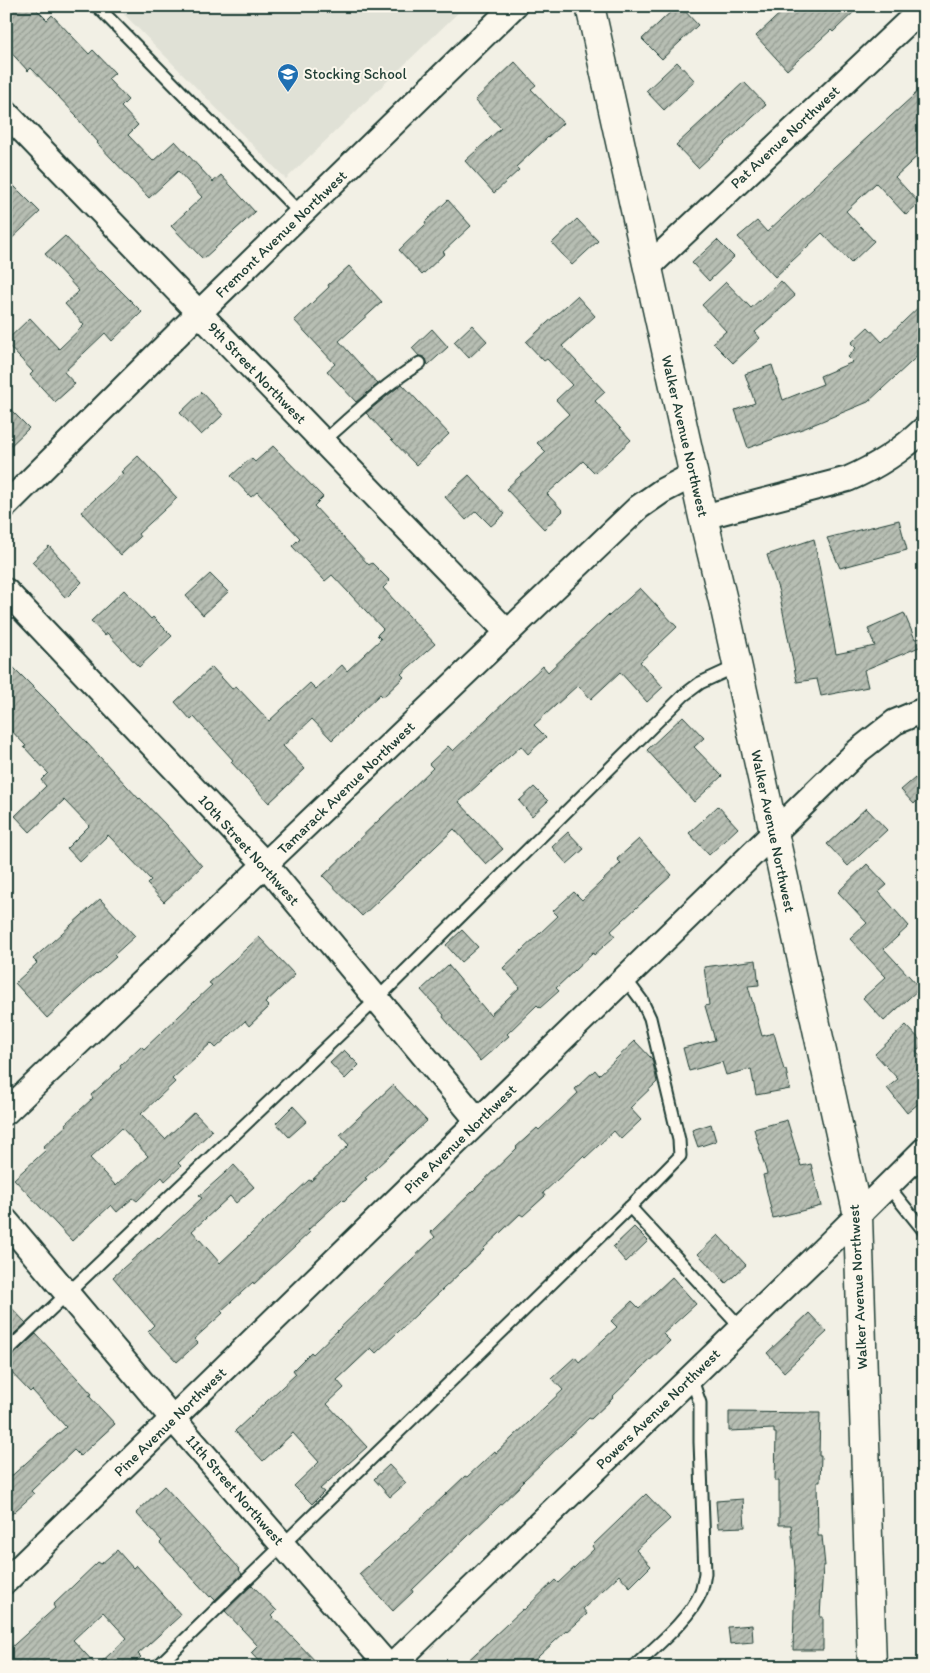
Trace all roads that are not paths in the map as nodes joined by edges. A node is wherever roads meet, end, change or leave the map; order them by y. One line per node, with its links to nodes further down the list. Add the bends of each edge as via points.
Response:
1 (97, 6): 6 (lane)
2 (514, 6): 6 (street, Fremont Avenue Northwest)
3 (590, 6): 7 (main road, Walker Avenue Northwest)
4 (924, 7): 7 (street, Pat Avenue Northwest)
5 (6, 113): 8 (street, 9th Street Northwest)
6 (301, 214): 8 (street, Fremont Avenue Northwest)
7 (647, 268): 12 (main road, Walker Avenue Northwest)
8 (199, 313): 11 (street, 9th Street Northwest); 13 (street, Fremont Avenue Northwest)
9 (420, 363): 11 (lane, via 399,376)
10 (924, 429): 14 (street, via 891,456 848,479)
11 (323, 442): 16 (street, 9th Street Northwest)
12 (694, 475): 14 (main road, Walker Avenue Northwest); 16 (street, Tamarack Avenue Northwest, via 639,507)
13 (6, 505)
14 (703, 518): 17 (main road, Walker Avenue Northwest)
15 (6, 591): 20 (street, 10th Street Northwest)
16 (508, 633): 20 (street, Tamarack Avenue Northwest)
17 (737, 666): 19 (main road, Walker Avenue Northwest); 22 (lane, via 700,682 684,695)
18 (924, 710): 19 (street, Pine Avenue Northwest, via 894,722 858,751)
19 (773, 834): 21 (street, Pine Avenue Northwest); 28 (main road, Walker Avenue Northwest)
20 (266, 865): 22 (street, 10th Street Northwest); 23 (street, Tamarack Avenue Northwest)
21 (625, 978): 24 (street, Pine Avenue Northwest); 27 (lane, via 650,1018 680,1156)
22 (377, 999): 24 (street, 10th Street Northwest); 31 (lane)
23 (6, 1112)
24 (478, 1121): 35 (street, Pine Avenue Northwest)
25 (924, 1150): 26 (street, Powers Avenue Northwest)
26 (888, 1186): 28 (street, Powers Avenue Northwest); 30 (lane)
27 (630, 1207): 32 (lane); 36 (lane)
28 (858, 1216): 32 (street, Powers Avenue Northwest); 41 (main road, Walker Avenue Northwest)
29 (6, 1220): 31 (street, 11th Street Northwest)
30 (924, 1231)
31 (67, 1293): 33 (lane); 35 (street, 11th Street Northwest)
32 (741, 1328): 34 (street, Powers Avenue Northwest)
33 (6, 1352)
34 (691, 1377): 39 (street, Powers Avenue Northwest); 40 (lane, via 700,1403 705,1573 701,1591 689,1611 672,1632)
35 (173, 1419): 36 (street, 11th Street Northwest); 37 (street, Pine Avenue Northwest)
36 (283, 1545): 38 (lane); 39 (street, 11th Street Northwest)
37 (6, 1581)
38 (157, 1667)
39 (390, 1667)
40 (634, 1667)
41 (872, 1667)

